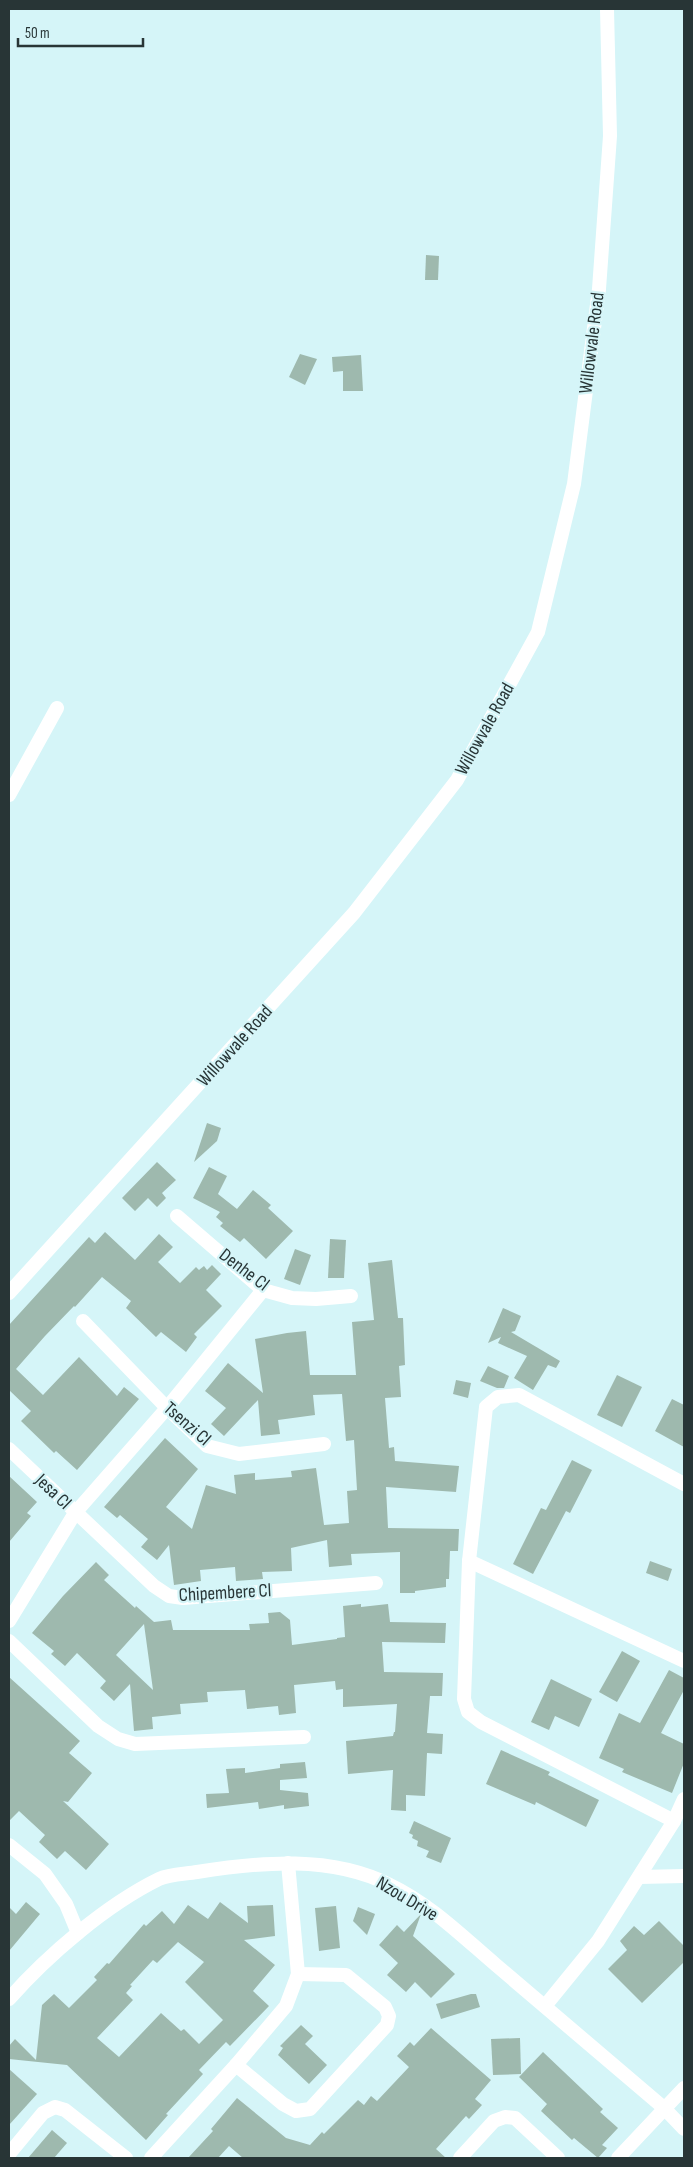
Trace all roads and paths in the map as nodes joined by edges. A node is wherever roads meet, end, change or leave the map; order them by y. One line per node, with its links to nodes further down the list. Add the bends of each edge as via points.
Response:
1 (607, 9): 6 (street, Willowvale Road, via 610,136 599,289 574,484 538,632 458,780 354,913)
2 (57, 708): 3 (street)
3 (9, 795)
4 (177, 1216): 5 (street, Denhe Cl)
5 (263, 1290): 7 (street, Denhe Cl, via 316,1300); 9 (street)
6 (9, 1293)
7 (351, 1296)
8 (84, 1321): 9 (street, Tsenzi Cl)
9 (167, 1408): 10 (street, Tsenzi Cl, via 208,1446 224,1452 239,1454); 13 (street)
10 (324, 1444)
11 (9, 1450): 13 (street, Jesa Cl)
12 (684, 1484): 14 (street, via 520,1395 498,1397 486,1407)
13 (75, 1514): 15 (street, Chipembere Cl, via 169,1596 182,1598); 16 (street)
14 (469, 1560): 18 (street); 21 (street, via 464,1698 468,1712 480,1722)
15 (376, 1583)
16 (9, 1621)
17 (9, 1641): 19 (street, via 98,1726 135,1744)
18 (684, 1661)
19 (304, 1736)
20 (684, 1799): 21 (street)
21 (674, 1821): 25 (street)
22 (9, 1845): 26 (street, via 45,1874 66,1904)
23 (288, 1863): 26 (street, Nzou Drive, via 160,1878); 27 (street); 29 (street, Nzou Drive, via 346,1868 390,1885 437,1915)
24 (684, 1876): 25 (street)
25 (638, 1877): 29 (street, via 598,1941)
26 (78, 1933): 28 (street, Nzou Drive)
27 (298, 1974): 30 (street, via 286,2006); 30 (street, via 346,1975 386,2006 387,2025 310,2109 296,2110 283,2104)
28 (9, 1999)
29 (545, 2006): 32 (street, Nzou Drive)
30 (236, 2065): 36 (street)
31 (684, 2088): 32 (street)
32 (664, 2108): 33 (street, Nzou Drive); 39 (street)
33 (684, 2129)
34 (9, 2154): 35 (street, via 43,2113 54,2107 66,2110)
35 (126, 2158)
36 (151, 2158)
37 (460, 2158): 38 (street, via 494,2121 505,2117 515,2118)
38 (558, 2158)
39 (618, 2158)

